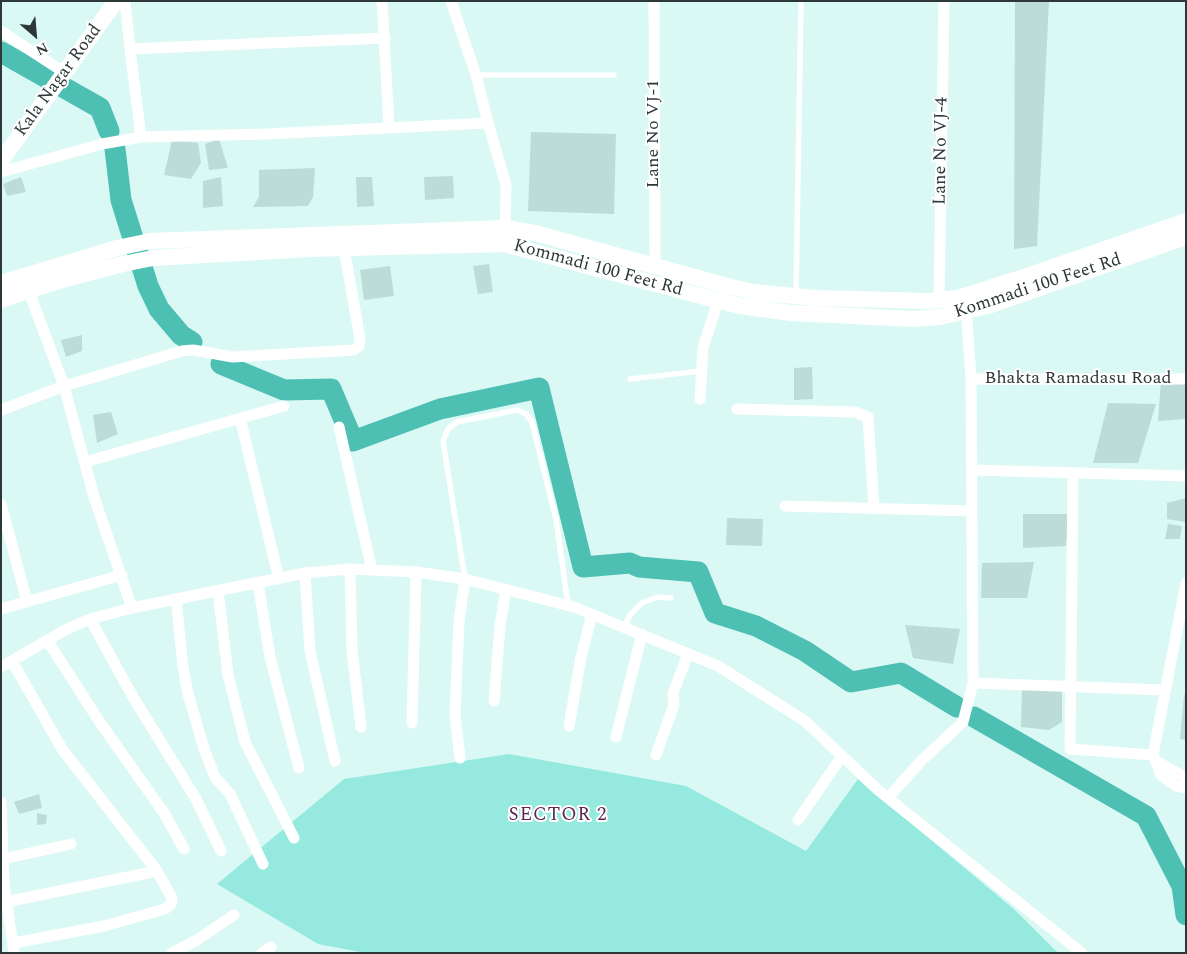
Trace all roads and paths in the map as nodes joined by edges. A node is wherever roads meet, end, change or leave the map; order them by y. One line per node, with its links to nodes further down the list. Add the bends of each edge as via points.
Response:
1 (116, 1): 13 (main road, Kala Nagar Road)
2 (125, 1): 10 (street)
3 (382, 1): 9 (street)
4 (451, 1): 11 (street)
5 (654, 1): 24 (street, Lane No VJ-1)
6 (801, 1): 27 (lane)
7 (944, 1): 29 (street, Lane No VJ-4)
8 (1, 31): 13 (street)
9 (385, 38): 10 (street); 15 (street)
10 (130, 49): 16 (street)
11 (476, 75): 12 (lane); 14 (street)
12 (614, 75)
13 (62, 76): 17 (main road, Kala Nagar Road)
14 (488, 123): 15 (street); 20 (street, via 506,185)
15 (390, 126): 16 (street, via 267,134)
16 (142, 137): 18 (street, via 102,144)
17 (1, 161)
18 (1, 172)
19 (1186, 221): 31 (main road, Kommadi 100 Feet Rd)
20 (505, 228): 22 (street); 24 (main road, Kommadi 100 Feet Rd, via 535,233); 25 (main road, Kommadi 100 Feet Rd, via 150,241 117,248)
21 (1186, 237): 31 (main road, Kommadi 100 Feet Rd)
22 (504, 244): 23 (main road, Kommadi 100 Feet Rd); 30 (main road, Kommadi 100 Feet Rd)
23 (344, 248): 25 (main road, Kommadi 100 Feet Rd, via 153,258); 36 (street, via 360,339 354,350 232,357 182,351)
24 (654, 267): 27 (main road, Kommadi 100 Feet Rd, via 731,287)
25 (26, 282): 26 (main road); 28 (main road, Kommadi 100 Feet Rd); 36 (street)
26 (1, 283)
27 (796, 296): 29 (main road, Kommadi 100 Feet Rd)
28 (1, 300)
29 (939, 300): 31 (main road, Kommadi 100 Feet Rd)
30 (718, 301): 31 (main road, Kommadi 100 Feet Rd, via 772,311 884,318 940,317); 32 (street, via 703,348)
31 (966, 304): 34 (street)
32 (701, 371): 33 (lane); 37 (street)
33 (630, 379)
34 (971, 379): 35 (street, Bhakta Ramadasu Road); 44 (street)
35 (1186, 379)
36 (64, 386): 40 (street); 43 (street)
37 (700, 399)
38 (284, 406): 41 (street)
39 (738, 409): 49 (street, via 855,412 868,417)
40 (1, 410)
41 (240, 418): 43 (street); 56 (street)
42 (340, 427): 52 (street)
43 (85, 462): 55 (street)
44 (972, 470): 45 (street); 50 (street)
45 (1073, 473): 46 (street); 77 (street)
46 (1186, 476)
47 (1, 504): 64 (street)
48 (785, 506): 49 (street)
49 (874, 508): 50 (street)
50 (972, 511): 76 (street)
51 (350, 570): 52 (street); 54 (street); 82 (street, via 352,650)
52 (372, 570): 53 (street)
53 (416, 572): 57 (street); 80 (street)
54 (305, 573): 56 (street); 88 (street, via 310,651)
55 (122, 575): 64 (street); 66 (street)
56 (279, 579): 59 (street)
57 (465, 579): 60 (street); 65 (lane, via 443,441 448,429 457,422 517,410 532,422 556,519); 86 (street, via 459,621 455,707)
58 (1186, 583): 78 (street)
59 (258, 584): 61 (street); 89 (street, via 270,656)
60 (506, 589): 65 (street); 79 (street)
61 (218, 591): 63 (street); 95 (street, via 228,675 245,742)
62 (671, 598): 70 (lane, via 658,597 642,603)
63 (176, 599): 66 (street); 100 (street, via 188,694 203,744 215,777 230,794)
64 (27, 602): 67 (street)
65 (568, 605): 68 (street)
66 (132, 608): 69 (street)
67 (1, 609)
68 (592, 614): 70 (street); 81 (street)
69 (90, 619): 72 (street); 98 (street, via 133,697 196,799)
70 (624, 627): 71 (street)
71 (642, 634): 73 (street); 83 (street)
72 (47, 640): 74 (street); 97 (street, via 164,813)
73 (688, 654): 84 (street, via 673,693 674,705); 85 (street, via 718,666 762,692 805,721)
74 (12, 661): 75 (street); 101 (street, via 62,748)
75 (1, 667)
76 (973, 683): 77 (street); 92 (street, via 963,722)
77 (1070, 687): 78 (street); 87 (street, via 1070,749)
78 (1165, 690): 87 (street)
79 (494, 701)
80 (412, 723)
81 (569, 726)
82 (361, 728)
83 (616, 737)
84 (656, 755)
85 (842, 756): 92 (street); 94 (street)
86 (460, 758)
87 (1154, 758): 90 (street); 91 (street, via 1157,769 1168,781)
88 (335, 761)
89 (299, 768)
90 (1186, 778)
91 (1186, 788)
92 (888, 798): 106 (street)
93 (1, 802): 99 (street)
94 (798, 820)
95 (294, 838)
96 (71, 844): 99 (street)
97 (184, 849)
98 (221, 851)
99 (3, 859): 102 (street)
100 (263, 864)
101 (157, 871): 102 (street); 104 (street, via 172,898 171,904 164,909)
102 (6, 902): 104 (street)
103 (234, 915): 105 (street)
104 (14, 948)
105 (172, 953)
106 (1082, 953)

